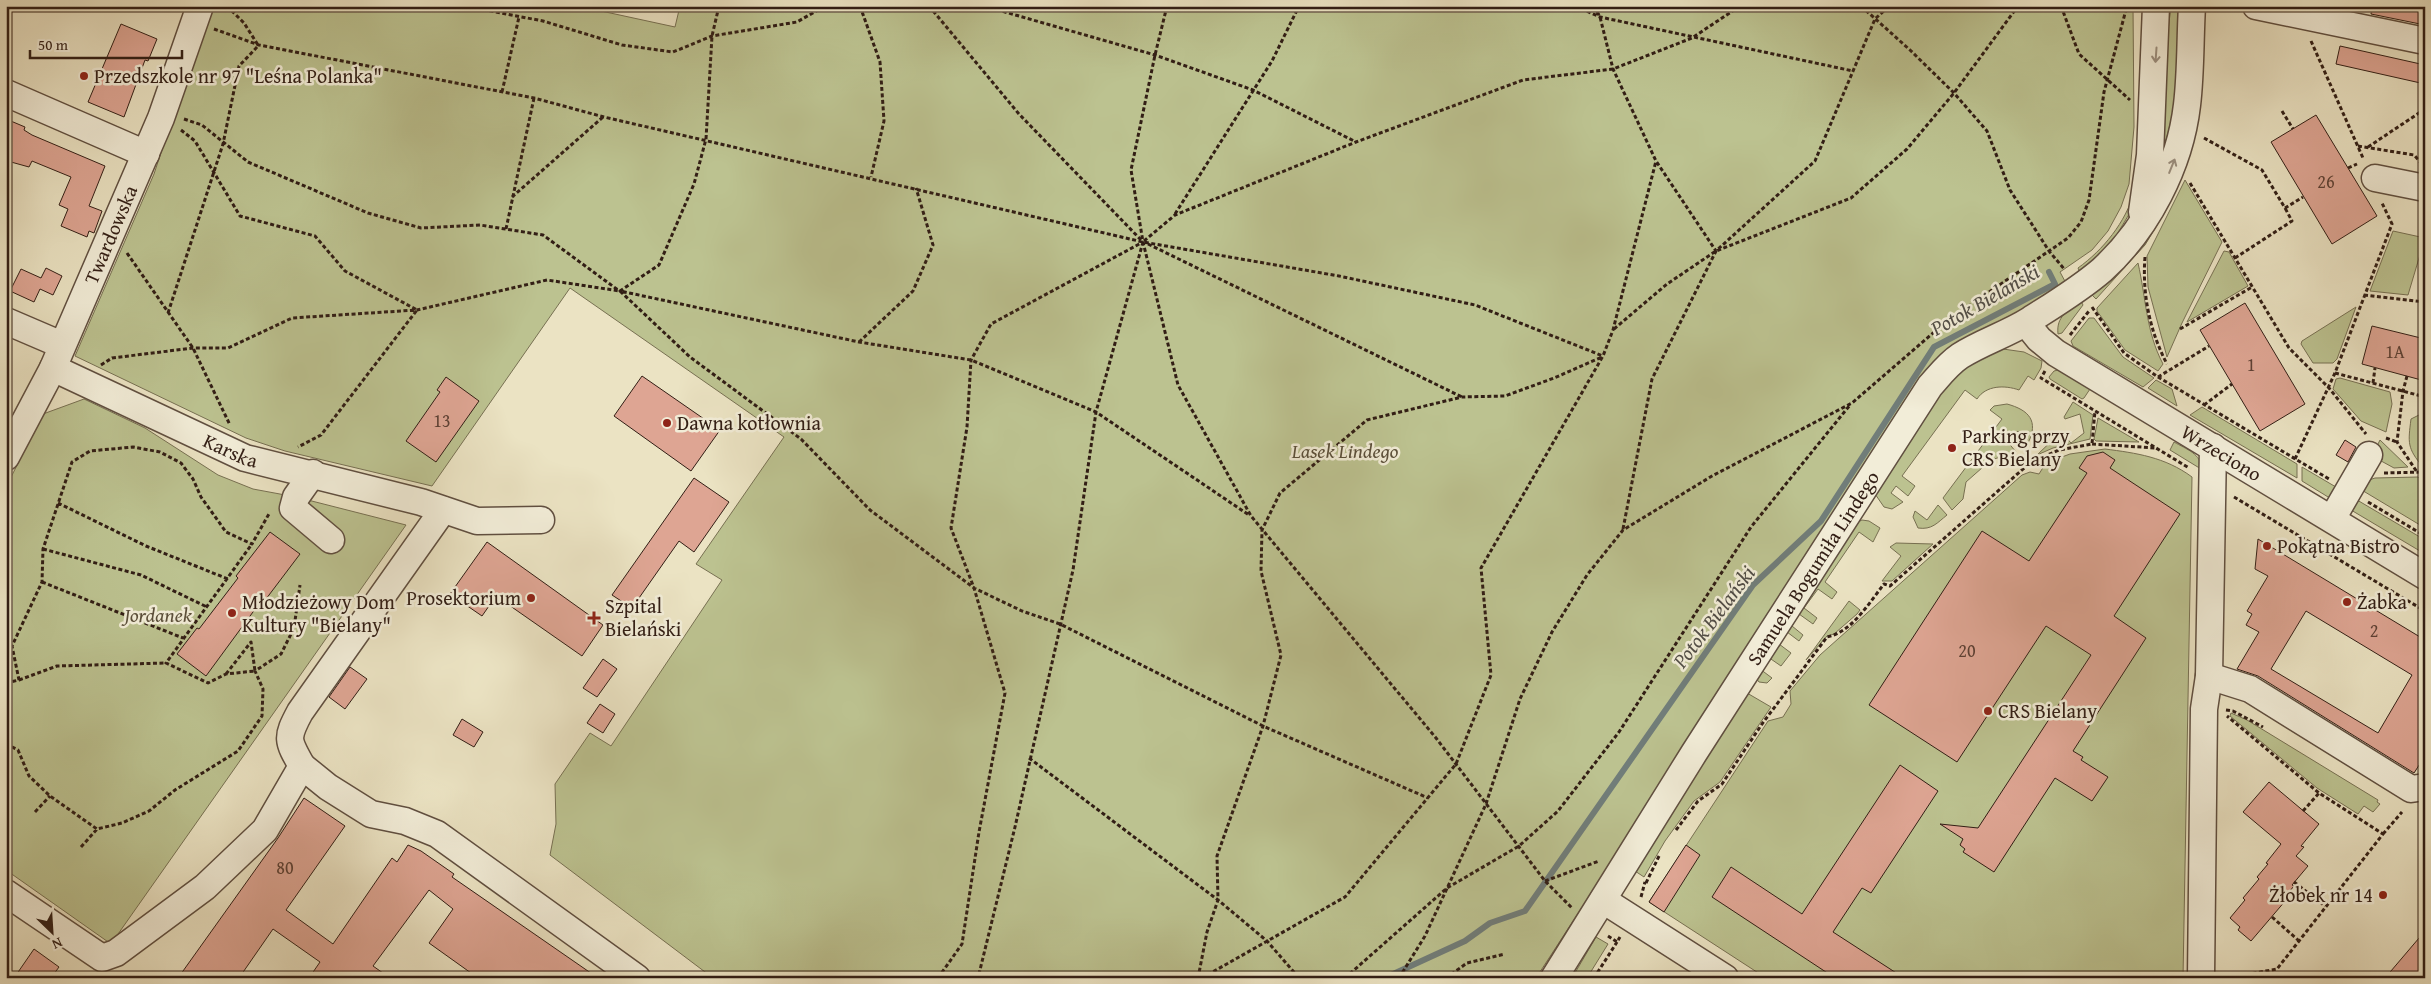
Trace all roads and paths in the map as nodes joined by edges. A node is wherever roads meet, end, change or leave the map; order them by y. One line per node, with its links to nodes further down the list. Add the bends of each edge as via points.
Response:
1 (227, 6): 29 (path, via 244,23)
2 (464, 6): 21 (path)
3 (719, 6): 26 (path)
4 (825, 6): 26 (path, via 796,22)
5 (860, 6): 56 (path, via 880,62 884,121)
6 (929, 6): 67 (path, via 1019,114)
7 (984, 6): 30 (path)
8 (1168, 6): 30 (path)
9 (1299, 6): 34 (path, via 1272,61)
10 (1575, 6): 24 (path)
11 (1594, 6): 24 (path)
12 (1740, 6): 27 (path)
13 (1860, 6): 25 (path)
14 (1889, 6): 25 (path)
15 (2018, 6): 37 (path)
16 (2061, 6): 33 (path, via 2079,54)
17 (2126, 6): 33 (path)
18 (2156, 6): 65 (street, one-way to 65, via 2150,155)
19 (2192, 6): 65 (street, Samuela Bogumiła Lindego, one-way to 19, via 2165,181 2182,134 2187,104)
20 (2256, 6): 22 (street)
21 (519, 16): 26 (path, via 622,45 673,52); 35 (path)
22 (2300, 16): 28 (street); 50 (path)
23 (206, 17): 29 (path); 52 (street, Twardowska)
24 (1600, 17): 27 (path); 31 (path)
25 (1875, 19): 32 (path); 37 (path)
26 (712, 36): 47 (path)
27 (1692, 38): 31 (path); 32 (path)
28 (2425, 41)
29 (258, 45): 35 (path); 49 (path, via 239,66)
30 (1155, 55): 34 (path); 67 (path, via 1130,170)
31 (1613, 69): 48 (path, via 1523,80); 53 (path)
32 (1853, 71): 70 (path, via 1814,161)
33 (2107, 79): 39 (path); 71 (path, via 2096,135 2089,200 2081,222 2068,238)
34 (1253, 90): 48 (path); 64 (path)
35 (502, 92): 38 (path)
36 (6, 93): 52 (street)
37 (1954, 93): 70 (path, via 1907,149 1851,198); 71 (path, via 1986,131 2010,190)
38 (534, 98): 42 (path); 62 (path)
39 (2136, 105)
40 (2425, 109): 51 (path)
41 (2282, 111): 45 (path)
42 (604, 117): 47 (path); 62 (path)
43 (179, 119): 49 (path, via 202,125)
44 (176, 126): 55 (path, via 195,141)
45 (2293, 129)
46 (2203, 137): 63 (path, via 2262,170)
47 (706, 139): 56 (path); 75 (path, via 694,184 659,266)
48 (1356, 142): 64 (path)
49 (224, 144): 55 (path); 66 (path, via 248,162 368,213 421,228 480,226)
50 (2357, 146): 51 (path); 58 (path)
51 (2368, 148): 54 (path, via 2414,155)
52 (146, 154): 88 (street, Twardowska)
53 (1656, 160): 70 (path); 83 (path)
54 (2425, 166)
55 (214, 175): 78 (path, via 240,216 315,236 345,271); 79 (path)
56 (871, 177): 59 (path)
57 (2187, 177): 72 (path)
58 (2373, 178): 60 (street); 76 (path, via 2392,224)
59 (916, 187): 67 (path); 84 (path, via 933,245 913,291)
60 (2425, 188)
61 (2304, 196): 63 (path)
62 (511, 197): 66 (path)
63 (2285, 208): 72 (path, via 2292,221)
64 (1175, 215): 67 (path)
65 (2141, 224): 74 (street, Samuela Bogumiła Lindego, via 2110,262)
66 (506, 230): 75 (path, via 543,235)
67 (1143, 242): 87 (path, via 1339,276 1475,304); 89 (path, via 991,324); 100 (path); 105 (path); 120 (path, via 1178,385)
68 (2146, 249): 90 (path, via 2143,282 2152,326)
69 (126, 251): 79 (path)
70 (1716, 251): 83 (path, via 1667,284); 124 (path, via 1652,378)
71 (2049, 251): 74 (path); 102 (path, via 1947,321)
72 (2235, 258): 73 (path)
73 (2252, 287): 82 (path); 98 (path, via 2289,348)
74 (2079, 289): 81 (street, Samuela Bogumiła Lindego); 94 (path, via 2124,353)
75 (620, 291): 78 (path, via 547,280); 84 (path); 133 (path, via 690,357 800,439 870,510)
76 (2364, 295): 77 (path); 92 (path)
77 (2425, 302)
78 (417, 310): 86 (path, via 292,318 228,348); 112 (path, via 321,435)
79 (168, 312): 86 (path)
80 (6, 321): 88 (street, Karska)
81 (2026, 323): 107 (street, Wrzeciono, via 2056,353); 168 (street, Samuela Bogumiła Lindego, via 1959,357 1930,386)
82 (2180, 329)
83 (1613, 330): 87 (path)
84 (859, 342): 89 (path)
85 (2209, 346): 94 (path)
86 (193, 348): 95 (path, via 112,358); 112 (path)
87 (1603, 356): 100 (path, via 1505,396); 147 (path, via 1481,568 1491,675)
88 (57, 357): 95 (street, Karska); 110 (street, Twardowska)
89 (972, 360): 105 (path); 133 (path, via 967,426 950,528)
90 (2167, 364)
91 (2375, 368): 96 (path)
92 (2335, 373): 96 (path); 98 (path)
93 (2407, 376): 99 (path)
94 (2158, 377): 103 (path)
95 (77, 380): 112 (street, Karska)
96 (2373, 383): 99 (path)
97 (2232, 384): 103 (path)
98 (2329, 388): 109 (path, via 2366,432); 111 (path)
99 (2403, 391): 101 (path); 113 (path, via 2397,442)
100 (1462, 397): 123 (path, via 1367,420 1280,493)
101 (2425, 397)
102 (1852, 403): 124 (path, via 1712,476); 160 (path, via 1751,527 1619,732 1558,812)
103 (2204, 404): 111 (path)
104 (2095, 411): 106 (path)
105 (1096, 412): 120 (path); 135 (path, via 1073,570)
106 (2092, 444): 108 (path); 158 (path, via 2059,450 2031,462 1890,586 1884,584 1860,615 1835,636 1827,637 1722,784 1698,801)
107 (2213, 447): 121 (street, Wrzeciono); 140 (street)
108 (2157, 448)
109 (2369, 455): 113 (path, via 2377,473); 116 (street)
110 (6, 457)
111 (2295, 459): 116 (path)
112 (257, 460): 115 (street, Karska)
113 (2418, 472): 114 (path)
114 (2425, 472)
115 (313, 473): 118 (street, Karska); 119 (street)
116 (2348, 490): 121 (street); 125 (path)
117 (58, 503): 127 (path, via 72,462 90,452 133,447 160,452 181,463 226,532); 128 (path); 130 (path, via 146,546)
118 (432, 506): 122 (street, Karska, via 477,521); 148 (street, via 289,732 290,746)
119 (292, 508): 126 (street); 127 (path, via 275,504)
120 (1251, 516): 123 (path)
121 (2332, 519): 129 (street, Wrzeciono)
122 (541, 520)
123 (1262, 530): 144 (path, via 1261,572 1282,655); 147 (path)
124 (1623, 530): 153 (path, via 1588,575 1552,632 1520,699)
125 (2425, 536)
126 (331, 540)
127 (252, 544): 130 (path)
128 (43, 549): 131 (path); 134 (path, via 141,576)
129 (2425, 576)
130 (228, 580): 134 (path)
131 (42, 582): 136 (path); 141 (path, via 12,646)
132 (300, 584): 138 (path, via 294,628 281,654)
133 (974, 588): 135 (path, via 1022,611); 177 (path, via 1005,693 962,944)
134 (207, 607): 136 (path)
135 (1060, 624): 144 (path); 146 (path)
136 (183, 638): 137 (path)
137 (166, 664): 139 (path, via 208,683); 141 (path, via 57,666)
138 (255, 671): 139 (path); 139 (path, via 251,642); 157 (path, via 263,688 262,716 238,751 175,790 149,812)
139 (226, 674)
140 (2210, 676): 143 (street); 149 (street, via 2250,689 2411,789)
141 (19, 680): 142 (path)
142 (6, 683)
143 (2204, 709): 150 (path, via 2221,710); 187 (street)
144 (1263, 726): 152 (path); 167 (path, via 1217,856)
145 (6, 744): 151 (path, via 18,750 29,776)
146 (1029, 758): 167 (path); 178 (path)
147 (1456, 764): 152 (path); 153 (path)
148 (302, 766): 166 (street, via 265,830 205,887 116,952 102,958); 176 (street, via 371,814 405,820 437,834)
149 (2425, 787)
150 (2319, 794): 154 (path); 159 (path)
151 (50, 796): 155 (path); 157 (path)
152 (1428, 798): 173 (path, via 1345,897)
153 (1486, 804): 160 (path); 165 (path)
154 (2303, 811)
155 (35, 812)
156 (2402, 812): 159 (path)
157 (97, 829): 161 (path)
158 (1672, 834)
159 (2383, 834): 169 (path)
160 (1519, 846): 165 (path); 171 (path, via 1545,881)
161 (81, 847)
162 (1663, 849): 164 (path)
163 (2294, 882): 169 (path)
164 (1646, 883)
165 (1447, 888): 181 (path); 182 (path, via 1425,936)
166 (6, 893)
167 (1218, 900): 173 (path); 179 (path, via 1207,932)
168 (1603, 900): 171 (street, Samuela Bogumiła Lindego); 186 (street)
169 (2325, 906): 172 (path)
170 (2272, 917): 172 (path)
171 (1588, 924): 184 (street, Samuela Bogumiła Lindego)
172 (2298, 940): 188 (path, via 2277,969)
173 (1267, 941): 179 (path); 180 (path)
174 (1617, 942): 185 (path)
175 (1505, 954): 183 (path, via 1467,963)
176 (637, 978)
177 (938, 978)
178 (978, 978)
179 (1200, 978)
180 (1299, 978)
181 (1345, 978)
182 (1398, 978)
183 (1446, 978)
184 (1554, 978)
185 (1594, 978)
186 (1725, 978)
187 (2201, 978)
188 (2227, 978)

